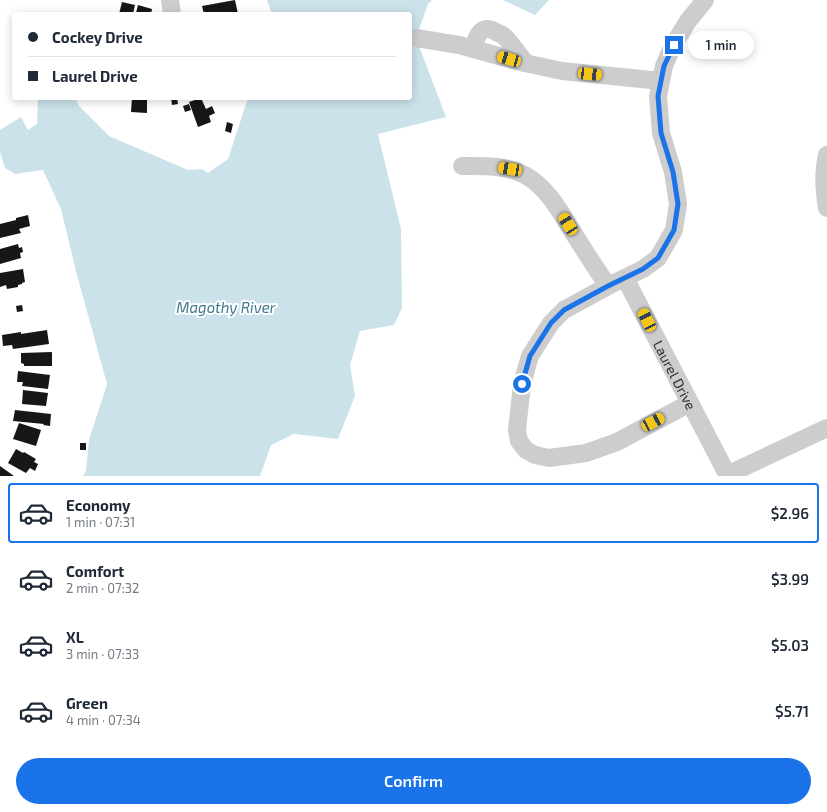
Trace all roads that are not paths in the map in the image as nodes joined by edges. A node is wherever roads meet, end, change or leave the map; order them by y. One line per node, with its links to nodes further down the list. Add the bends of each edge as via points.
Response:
1 (170, 0): 3 (street)
2 (705, 0): 5 (street, via 688,21 674,45 664,66)
3 (172, 12)
4 (416, 38): 5 (street, via 459,45 562,71)
5 (661, 81): 9 (street, via 658,96 661,133 673,172 678,204 674,230 658,258)
6 (827, 155): 8 (street, via 824,194)
7 (462, 166): 10 (street, via 510,169 538,183 552,200)
8 (827, 208)
9 (625, 278): 10 (street); 11 (street, Laurel Drive)
10 (608, 286): 11 (street, via 564,310 551,323 530,356 522,384 517,430 519,441 526,450 549,458 586,453 617,442)
11 (690, 403): 13 (street, Laurel Drive)
12 (827, 428): 13 (street)
13 (727, 476)

